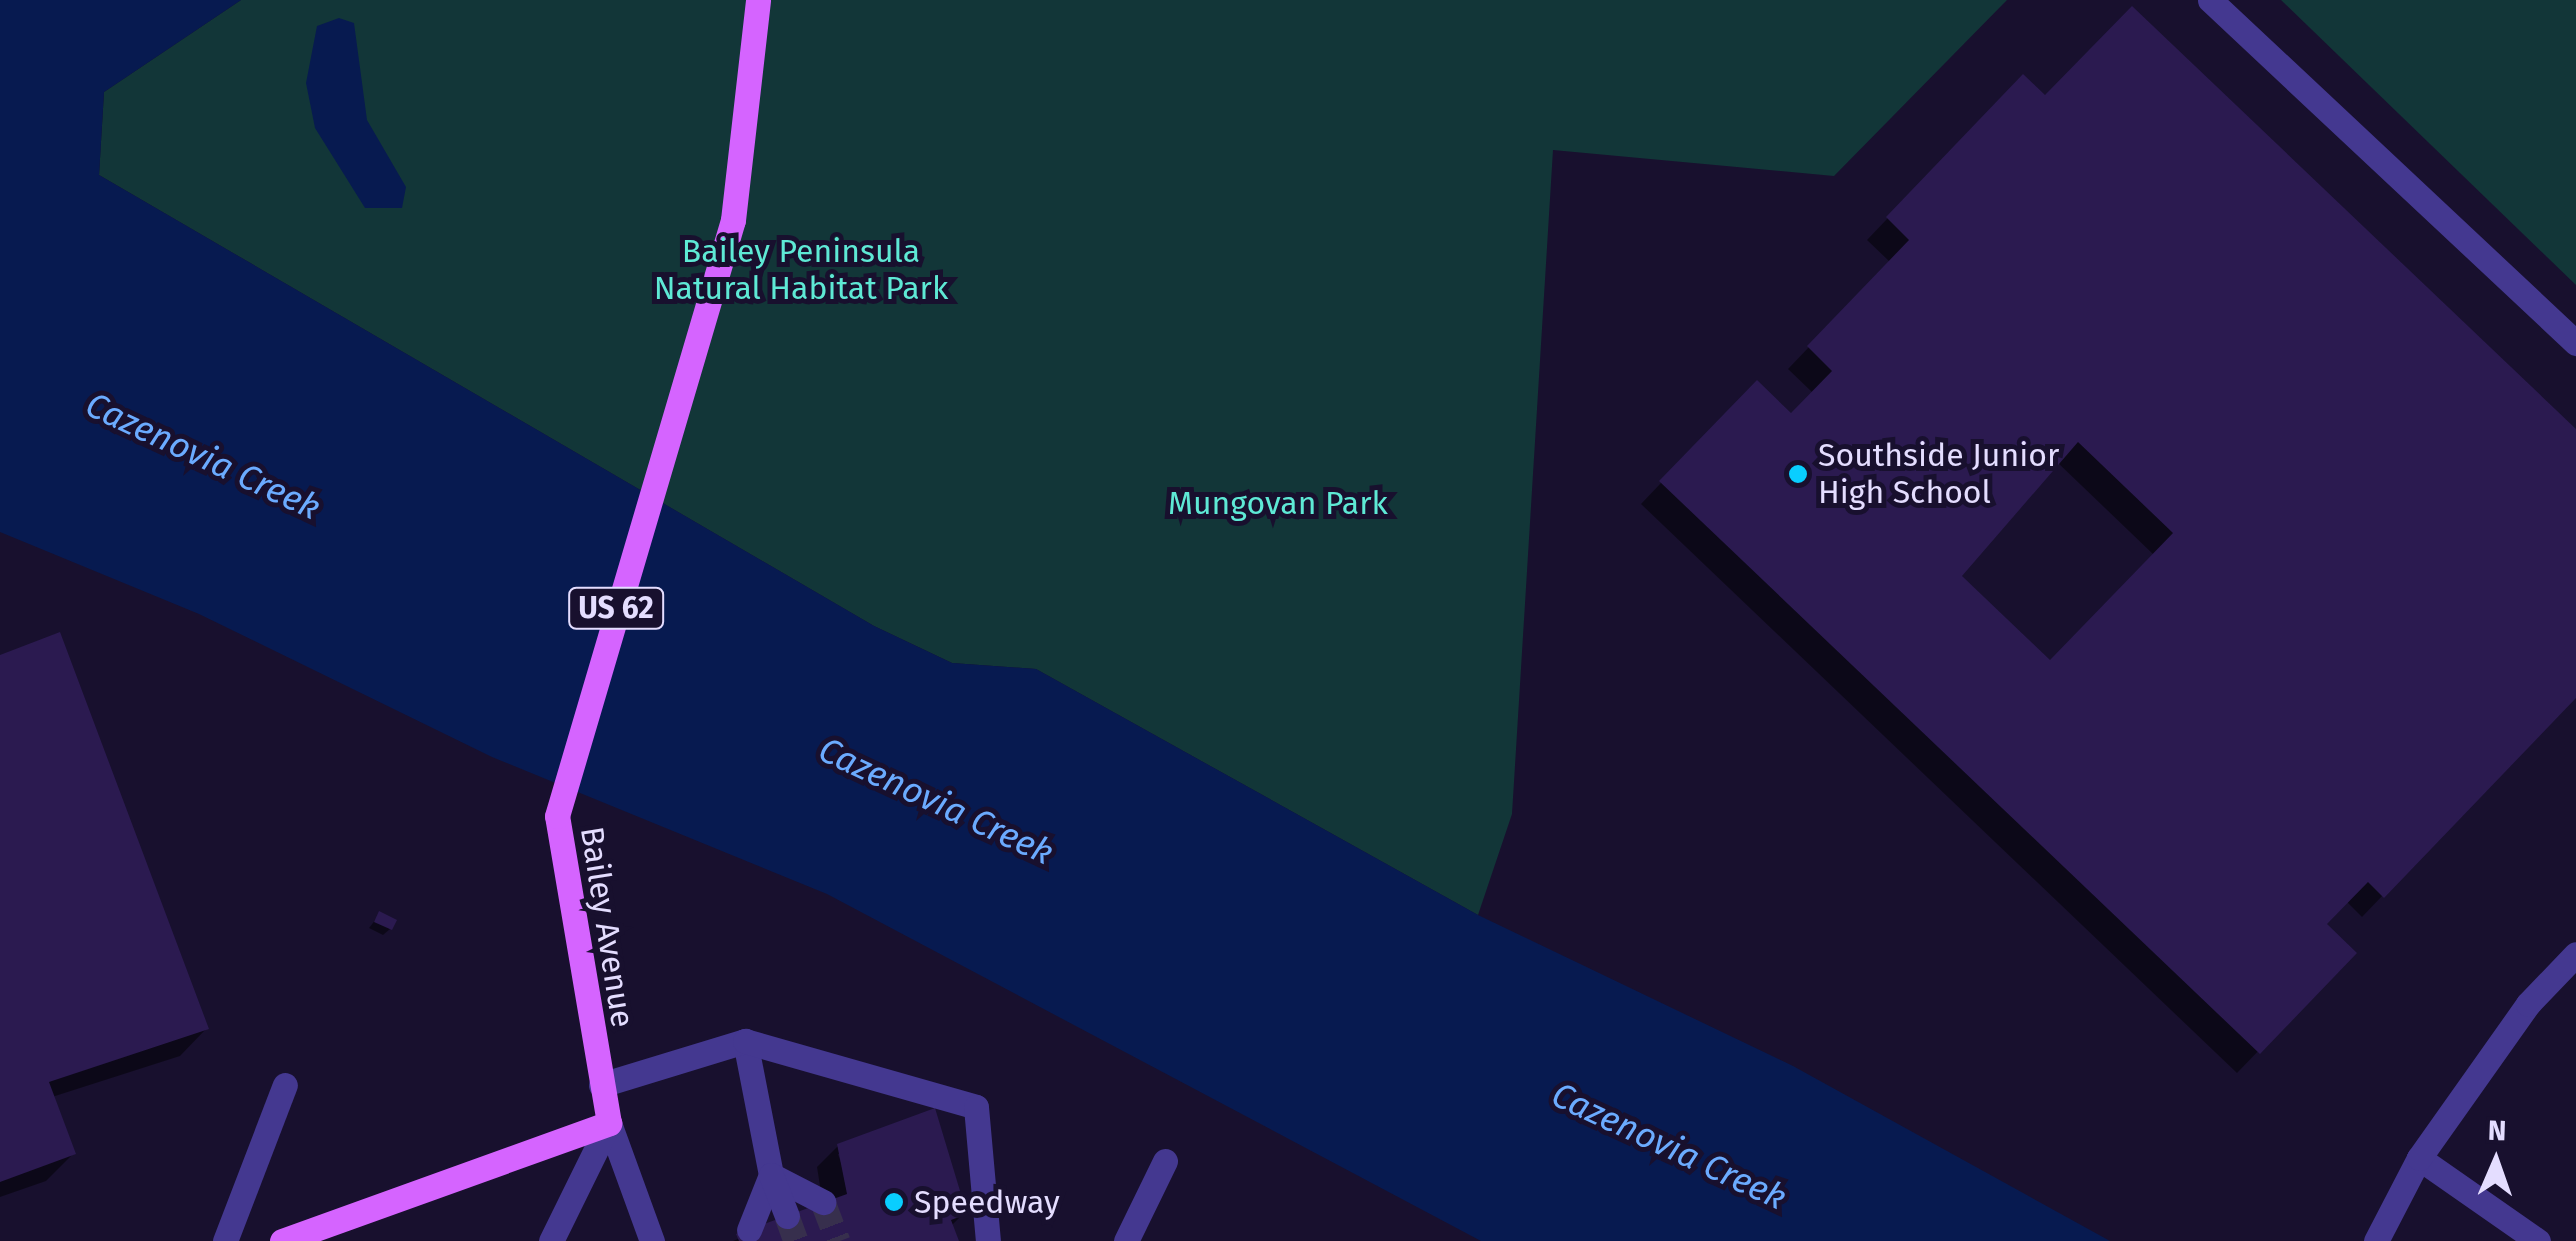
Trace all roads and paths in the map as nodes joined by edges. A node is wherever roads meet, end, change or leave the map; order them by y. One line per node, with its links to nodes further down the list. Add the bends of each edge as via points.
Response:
1 (758, 0): 7 (main road, Bailey Avenue / US 62, via 733,220 674,400 557,816)
2 (2210, 0): 3 (street)
3 (2576, 343)
4 (2576, 954): 9 (street, via 2528,1004)
5 (745, 1041): 7 (street); 11 (street); 19 (street, via 976,1107)
6 (285, 1084): 15 (street)
7 (601, 1085): 8 (main road, Bailey Avenue / US 62)
8 (608, 1123): 16 (main road); 17 (street); 18 (street)
9 (2419, 1158): 21 (street); 22 (street)
10 (1164, 1161): 20 (street)
11 (771, 1175): 12 (street); 13 (street); 14 (street)
12 (823, 1202)
13 (787, 1216)
14 (750, 1230)
15 (225, 1241)
16 (282, 1241)
17 (552, 1241)
18 (652, 1241)
19 (988, 1241)
20 (1126, 1241)
21 (2376, 1241)
22 (2538, 1241)

